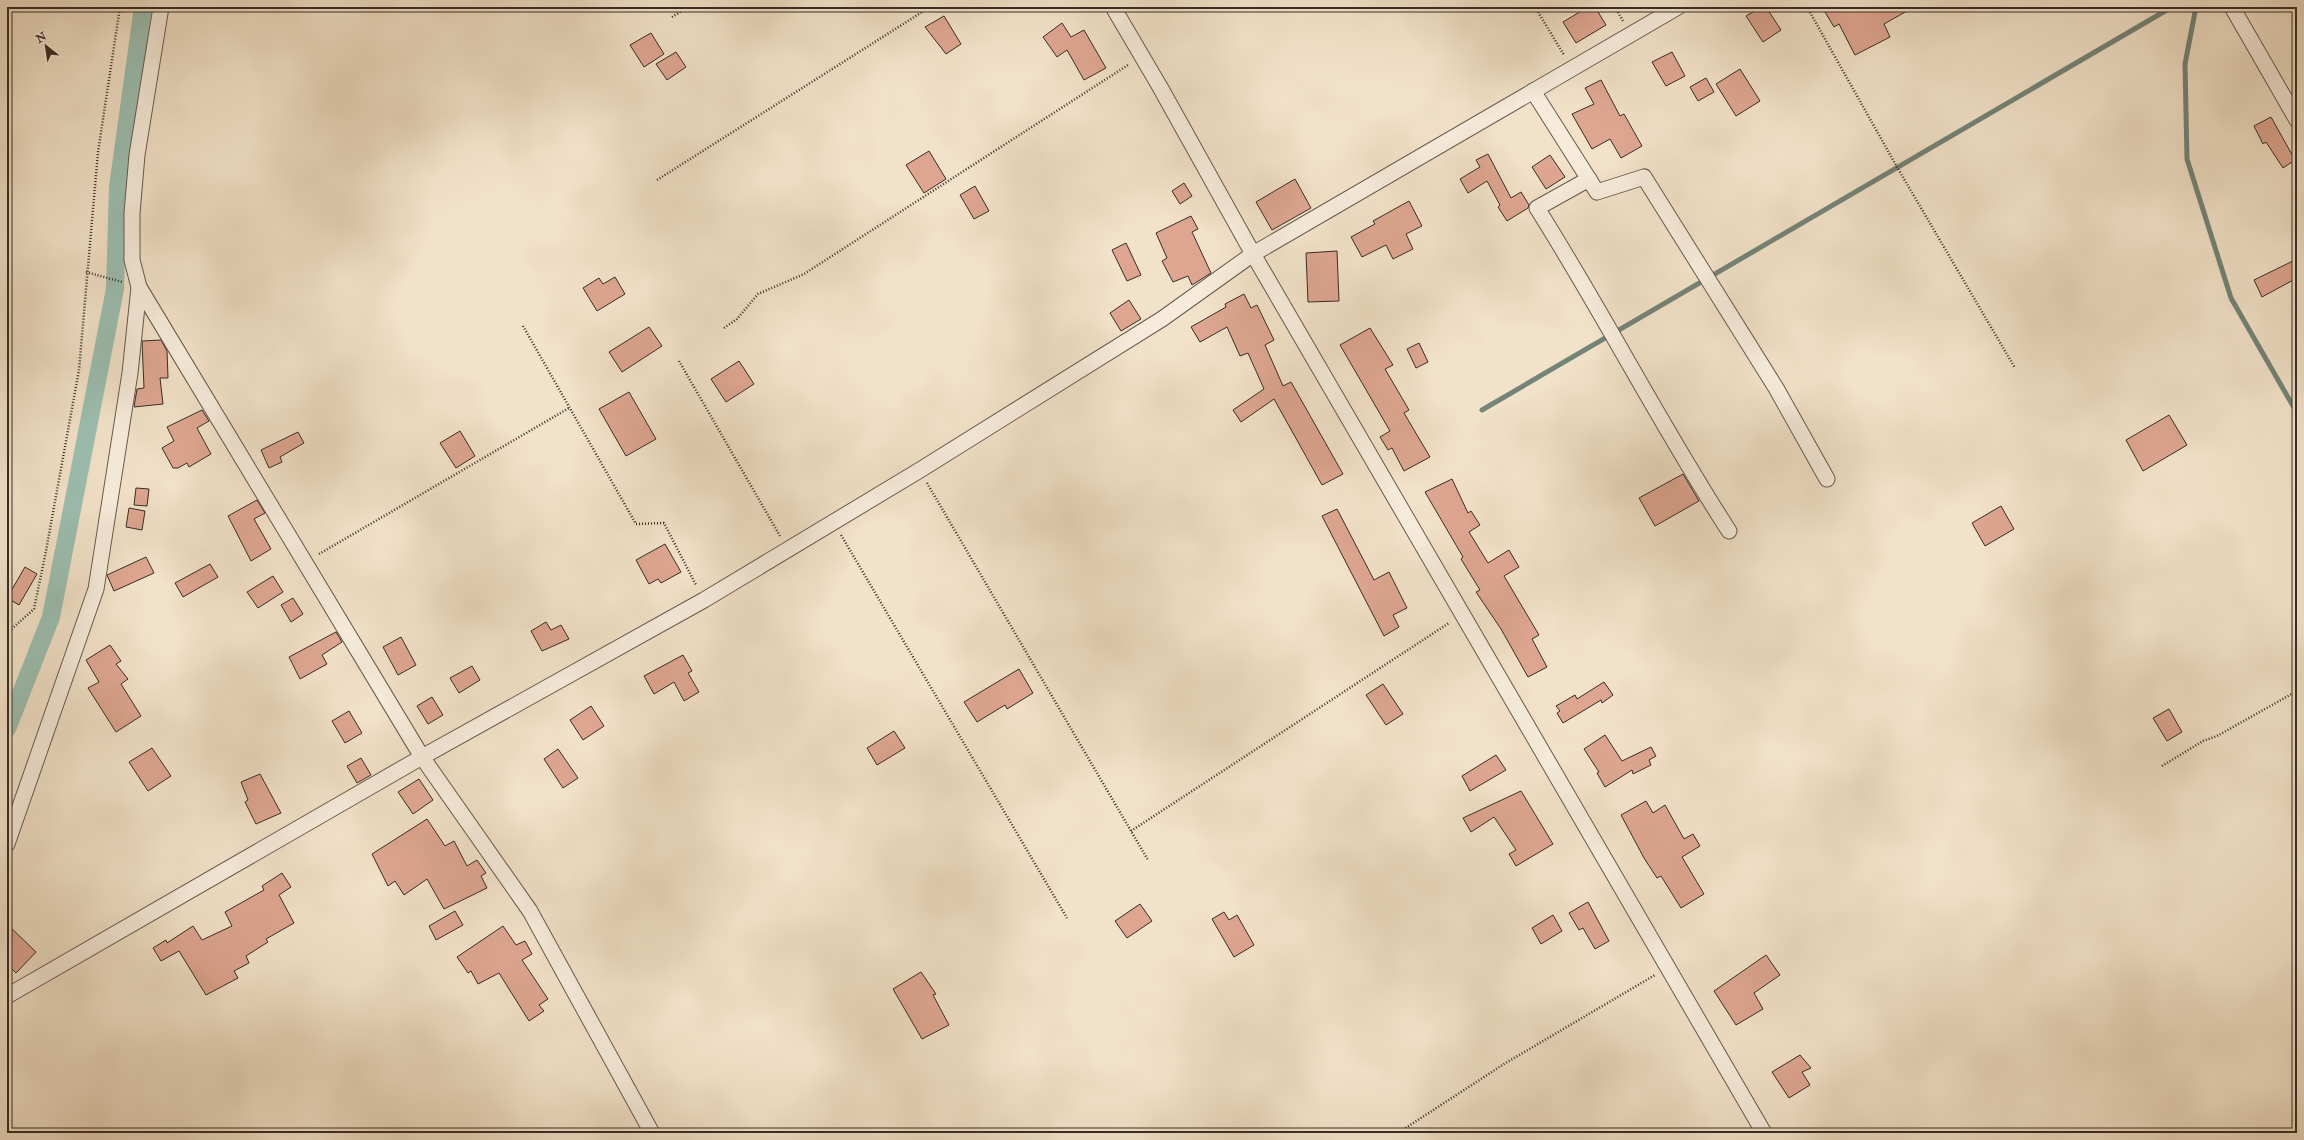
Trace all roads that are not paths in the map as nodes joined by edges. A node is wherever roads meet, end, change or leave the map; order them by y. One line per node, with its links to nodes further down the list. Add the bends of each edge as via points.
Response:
1 (160, 7): 9 (street, via 137,155 133,205 132,260)
2 (1113, 7): 8 (street)
3 (1678, 7): 5 (street)
4 (2232, 7): 6 (street)
5 (1533, 91): 7 (street); 8 (street)
6 (2297, 120)
7 (1589, 179): 10 (street, via 1597,192 1644,177 1776,388); 11 (street, via 1537,208 1570,259 1702,490)
8 (1253, 254): 12 (street, via 1162,319 920,470 704,600); 16 (street)
9 (139, 287): 12 (street); 13 (street, via 130,373 96,589)
10 (1827, 478)
11 (1730, 531)
12 (422, 757): 14 (street); 15 (street, via 530,911)
13 (7, 844)
14 (7, 996)
15 (652, 1133)
16 (1764, 1133)

